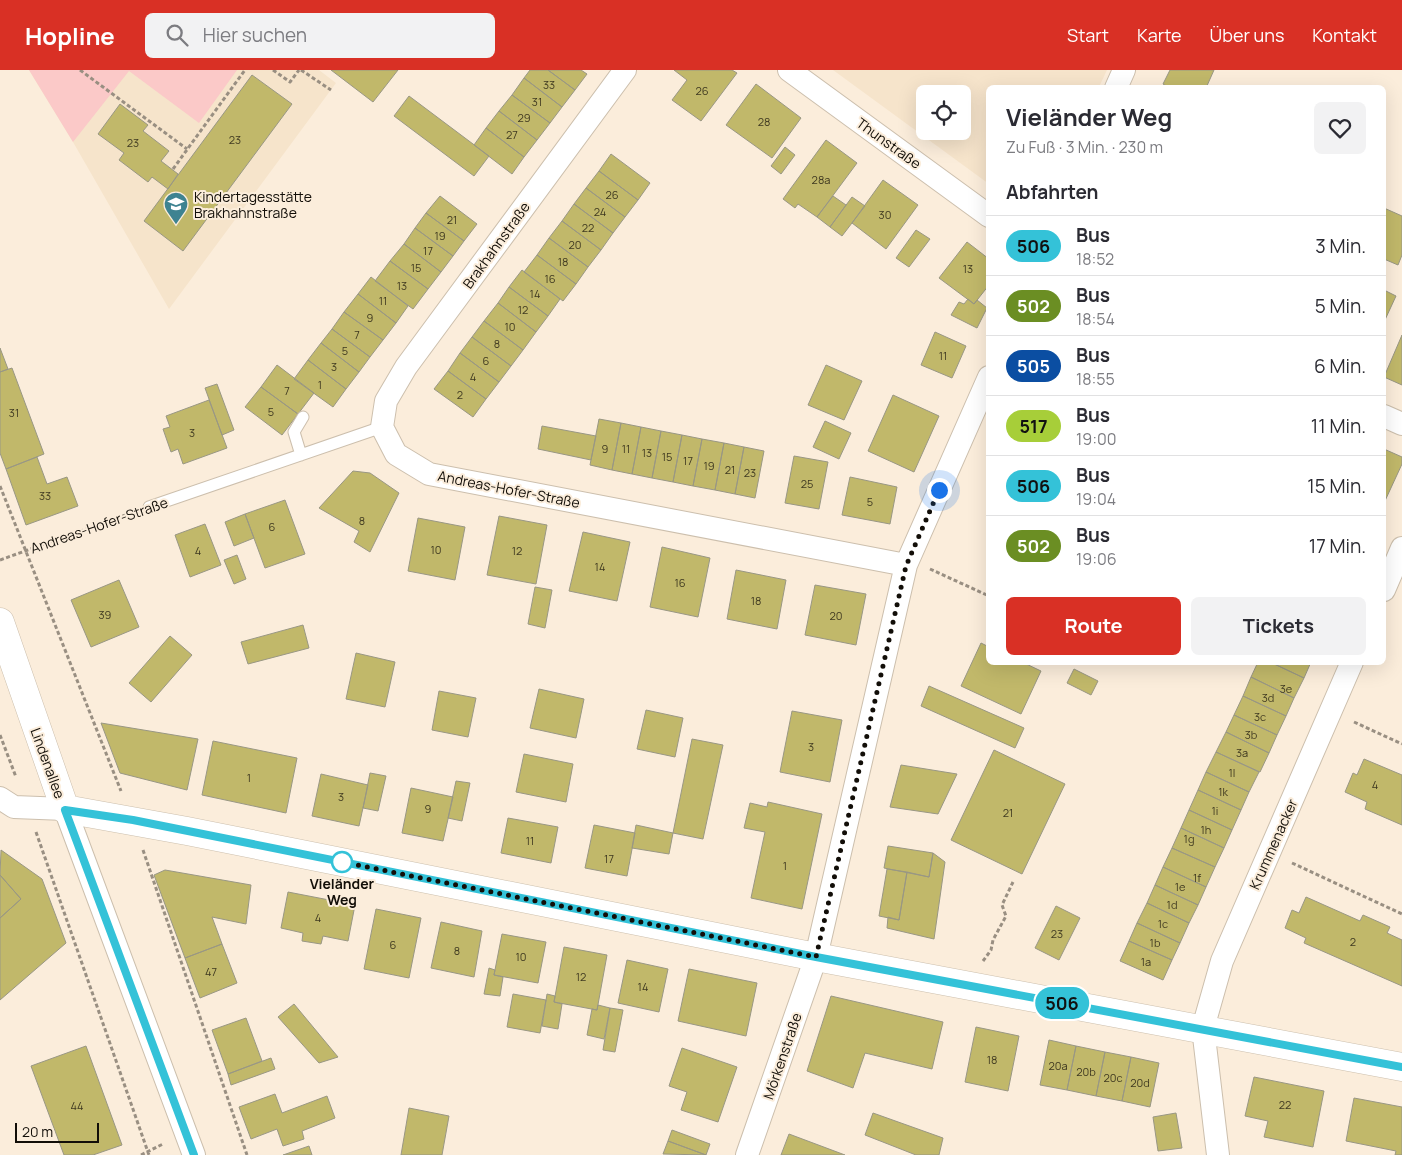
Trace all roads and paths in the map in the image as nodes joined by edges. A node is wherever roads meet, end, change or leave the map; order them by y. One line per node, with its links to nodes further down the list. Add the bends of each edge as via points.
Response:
1 (80, 70): 10 (path)
2 (246, 70): 10 (path)
3 (273, 70): 4 (path, via 290,82)
4 (300, 70): 9 (path)
5 (625, 70): 17 (street, Brakhahnstraße, via 406,367 386,401)
6 (789, 70): 12 (street, Thunstraße)
7 (1124, 70): 8 (street)
8 (1117, 85)
9 (331, 90)
10 (187, 149): 11 (path)
11 (173, 169)
12 (986, 214)
13 (986, 384): 22 (street, Mörkenstraße)
14 (303, 417): 18 (lane, via 294,432)
15 (1386, 417): 16 (street)
16 (1402, 424)
17 (382, 427): 18 (lane, Andreas-Hofer-Straße); 22 (street, Andreas-Hofer-Straße, via 396,454 428,474)
18 (301, 455): 19 (lane, Andreas-Hofer-Straße)
19 (149, 507): 21 (path, Andreas-Hofer-Straße)
20 (1402, 548): 23 (street)
21 (0, 560)
22 (908, 562): 24 (path); 36 (street, Mörkenstraße)
23 (1386, 585)
24 (986, 595)
25 (0, 622): 32 (street, Lindenallee)
26 (1351, 665): 27 (street, Krummenacker)
27 (1330, 712): 29 (path); 33 (street, Krummenacker)
28 (0, 735): 31 (path)
29 (1402, 744)
30 (0, 798): 31 (street, via 14,807)
31 (27, 808): 32 (street); 40 (path)
32 (65, 810): 36 (street, via 151,824); 41 (street, Lindenallee)
33 (1269, 853): 35 (path); 38 (street, Krummenacker, via 1222,961)
34 (1014, 882): 37 (path, via 1002,905 1006,916)
35 (1402, 914)
36 (816, 957): 37 (street); 42 (street, Mörkenstraße)
37 (971, 986): 38 (street)
38 (1203, 1028): 39 (street); 43 (street)
39 (1402, 1067)
40 (149, 1155)
41 (194, 1155)
42 (747, 1155)
43 (1218, 1155)

